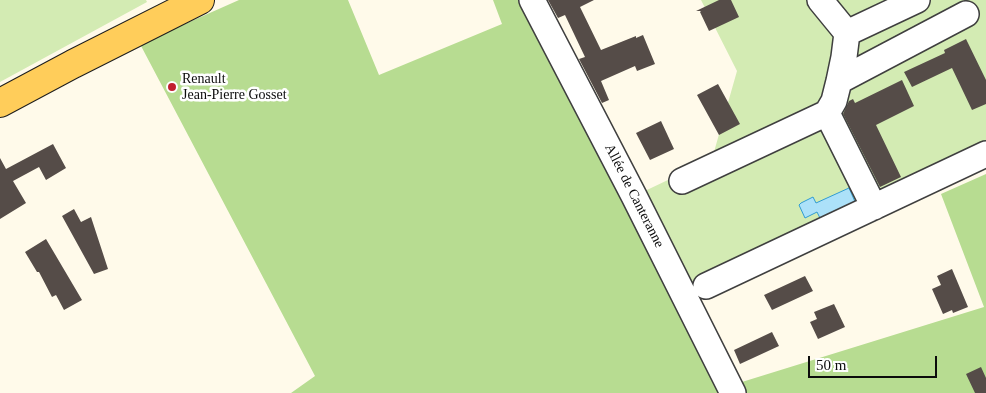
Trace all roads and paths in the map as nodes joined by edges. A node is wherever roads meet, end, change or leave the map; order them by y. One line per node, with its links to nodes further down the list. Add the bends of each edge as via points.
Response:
1 (200, 0): 8 (main road)
2 (532, 0): 14 (street, Allée de Canteranne)
3 (820, 0): 6 (street)
4 (917, 0): 6 (street)
5 (966, 14): 7 (street)
6 (848, 33): 7 (street)
7 (839, 81): 9 (street, via 834,101)
8 (0, 103)
9 (826, 113): 11 (street); 12 (street)
10 (986, 154): 12 (street)
11 (682, 181)
12 (874, 207): 13 (street)
13 (706, 286)
14 (733, 393)

